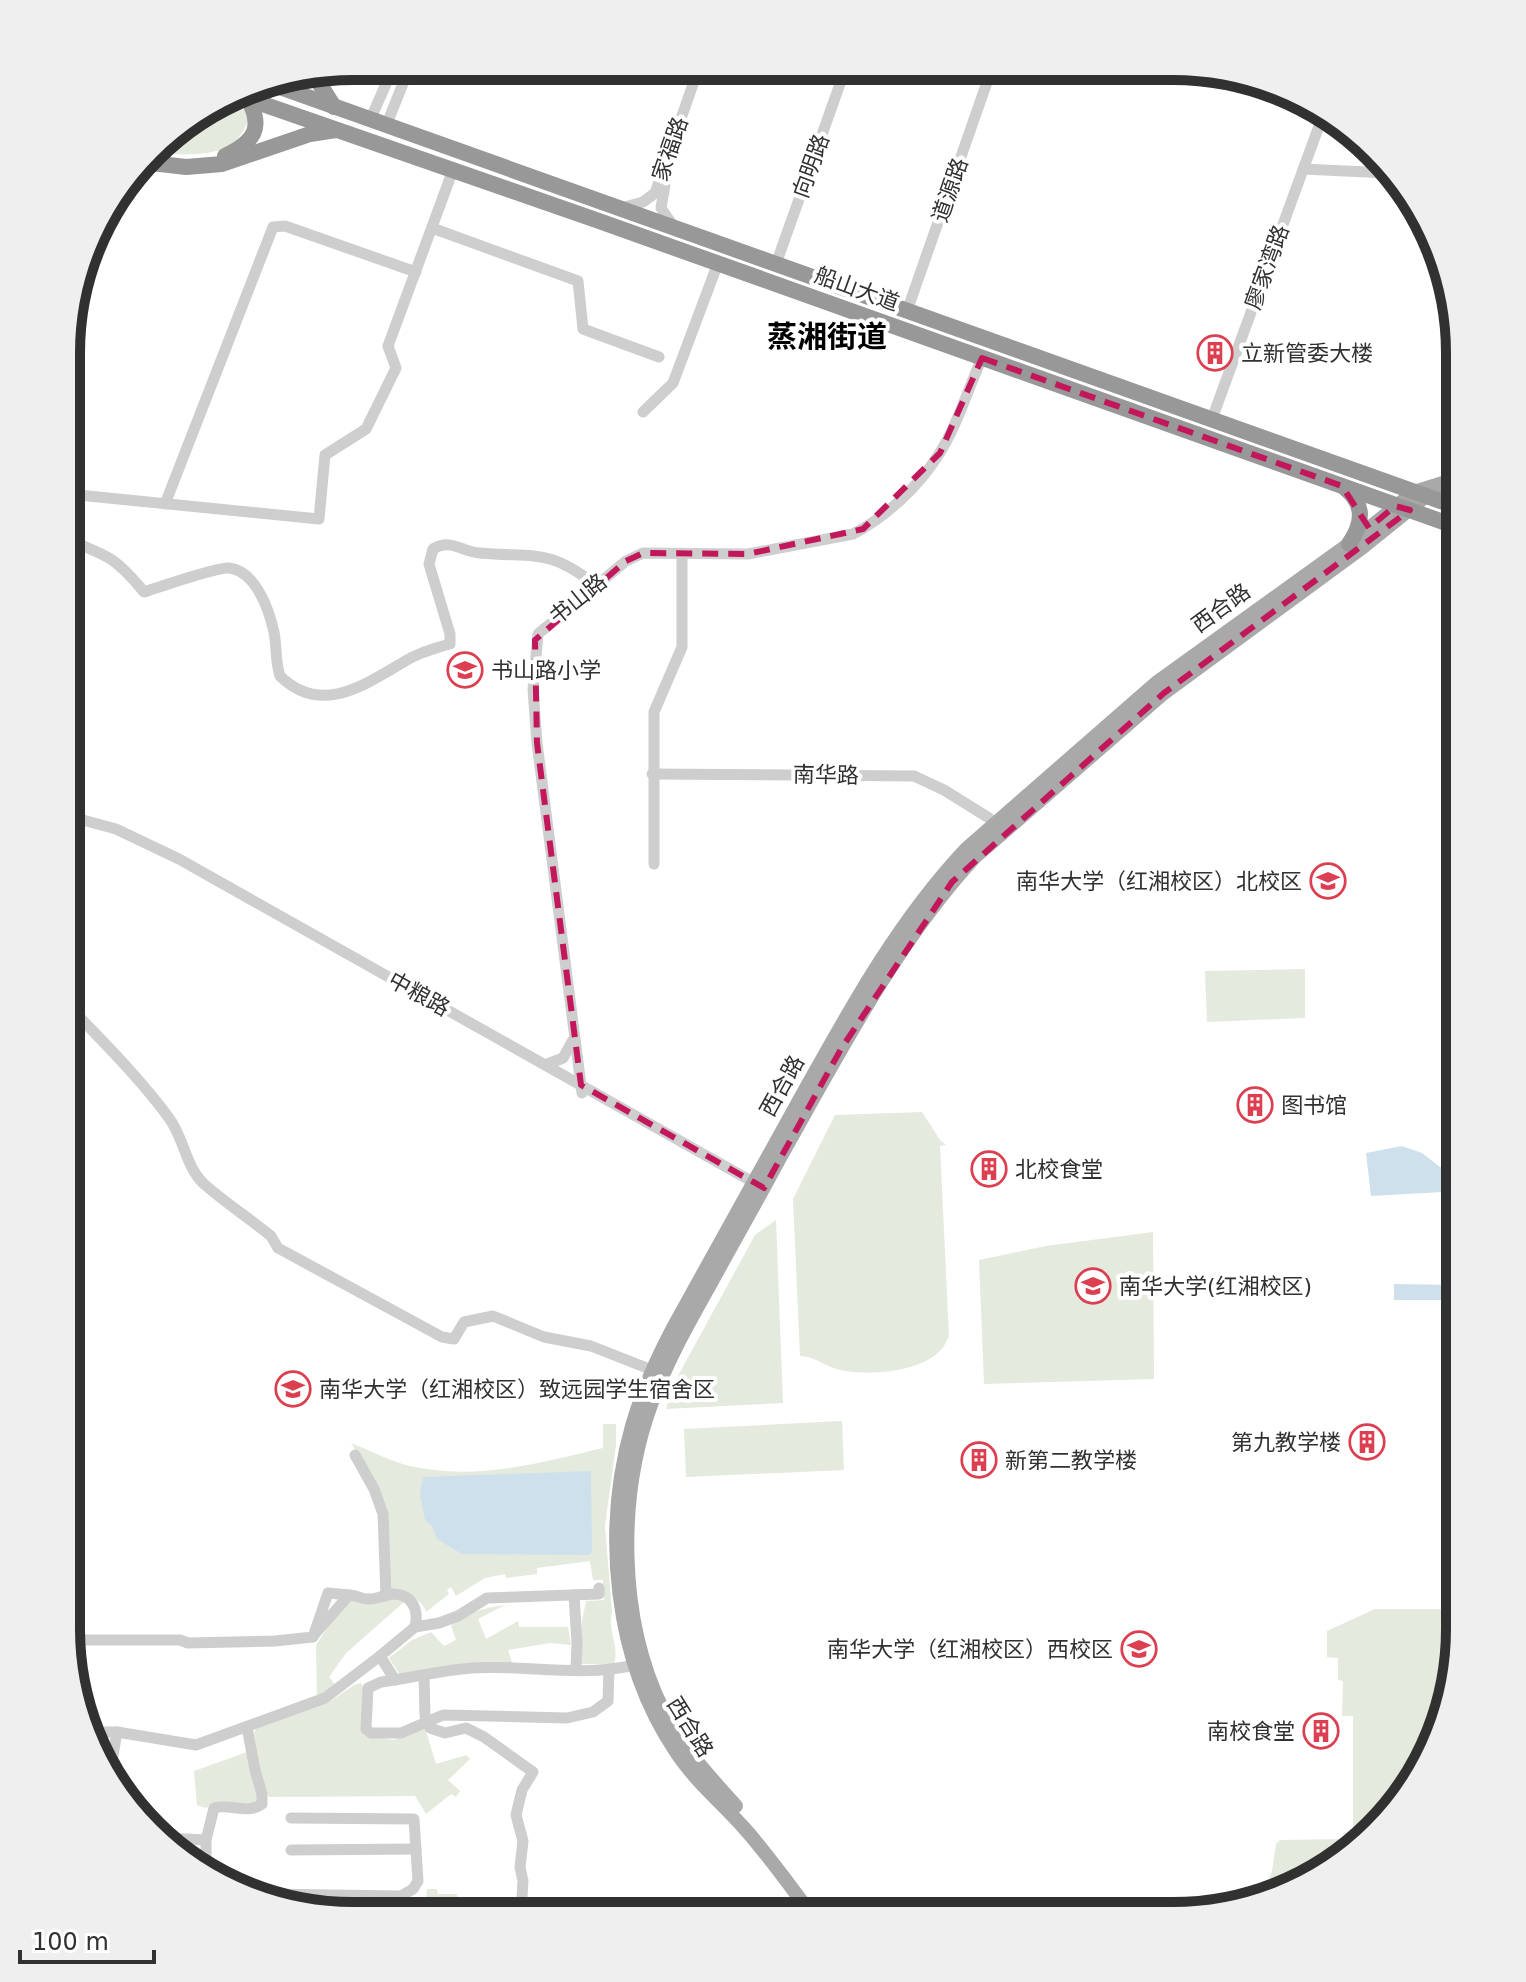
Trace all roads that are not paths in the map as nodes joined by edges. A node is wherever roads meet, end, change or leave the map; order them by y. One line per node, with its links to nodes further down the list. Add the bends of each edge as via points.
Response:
1 (841, 80): 26 (street, 向明路)
2 (981, 80): 28 (street, 道源路)
3 (988, 80): 28 (street, 道源路)
4 (387, 81): 13 (street)
5 (404, 81): 15 (street)
6 (694, 81): 22 (street, 家福路, via 655,193)
7 (701, 81): 23 (street, 家福路, via 661,195 661,208)
8 (319, 83): 12 (highway)
9 (285, 89): 12 (highway, 船山大道)
10 (251, 100): 16 (highway, 船山大道)
11 (247, 102): 17 (highway, via 257,123 240,148 207,160)
12 (334, 107): 13 (highway, 船山大道)
13 (370, 120): 15 (highway, 船山大道)
14 (1320, 124): 19 (street, 廖家湾路)
15 (386, 126): 22 (highway, 船山大道)
16 (338, 130): 18 (highway, via 310,134 222,164); 20 (highway, 船山大道)
17 (162, 159)
18 (157, 164)
19 (1303, 169): 21 (street); 32 (street, 廖家湾路)
20 (453, 170): 24 (street); 25 (highway, 船山大道)
21 (1378, 173)
22 (620, 208): 23 (highway, 船山大道)
23 (675, 227): 26 (highway, 船山大道)
24 (432, 228): 27 (street); 29 (street, via 578,281 583,329)
25 (718, 263): 30 (highway, 船山大道); 31 (street, via 673,383)
26 (776, 264): 28 (highway, 船山大道)
27 (416, 272): 38 (street, via 388,346 396,368 366,429 325,455 319,519); 38 (street, via 285,226 273,227)
28 (904, 310): 32 (highway, 船山大道)
29 (659, 357)
30 (982, 358): 34 (highway, 船山大道); 44 (street, 书山路, via 940,453 903,496 863,529 748,554)
31 (643, 412)
32 (1212, 419): 35 (highway, 船山大道)
33 (1446, 483): 35 (main road, 西合路)
34 (1342, 486): 39 (highway, 船山大道); 43 (highway, via 1356,499 1360,515)
35 (1419, 494): 37 (highway, 船山大道); 39 (main road, 西合路)
36 (80, 495): 38 (street)
37 (1446, 503)
38 (165, 504)
39 (1403, 508): 40 (highway, 船山大道); 43 (main road, 西合路)
40 (1446, 523)
41 (1446, 525): 43 (main road, via 1407,521)
42 (80, 545): 45 (street, via 120,564 144,592 224,568 239,571 260,593 274,633 280,676 302,693 320,695 374,682 409,659 450,644 429,564 433,549 441,544 478,553 540,555 569,564)
43 (1356, 546): 55 (main road, 西合路, via 1156,683 958,857 926,895 857,1000)
44 (682, 554): 45 (street, 书山路, via 643,553); 46 (street, via 682,647 654,712)
45 (596, 585): 52 (street, 书山路, via 538,634 533,689)
46 (652, 774): 47 (street, 南华路, via 914,776); 50 (street)
47 (989, 818)
48 (80, 821): 53 (street, 中粮路, via 153,845)
49 (80, 822): 54 (street, 中粮路, via 153,850)
50 (654, 864)
51 (80, 1018): 56 (street, via 172,1122 201,1181 271,1236 278,1248 442,1337 454,1339 464,1322 493,1316)
52 (574, 1035): 53 (street, via 563,1058); 54 (street, 书山路)
53 (545, 1065): 54 (street, 中粮路)
54 (581, 1089): 55 (street, 中粮路)
55 (757, 1188): 56 (main road, 西合路); 64 (main road, 西合路, via 663,1375 642,1431 628,1539)
56 (652, 1370): 64 (main road, 西合路, via 623,1463 616,1537 623,1615)
57 (355, 1455): 60 (street, via 383,1514)
58 (599, 1588): 59 (street, via 599,1594)
59 (574, 1595): 61 (street, via 487,1598 458,1616); 65 (street)
60 (386, 1596): 61 (street, via 413,1602); 62 (street, via 328,1593 313,1637 203,1643)
61 (415, 1627): 63 (street)
62 (81, 1640)
63 (380, 1656): 68 (street); 70 (street, via 325,1698)
64 (640, 1663): 66 (street); 84 (main road, 西合路, via 687,1748 771,1845)
65 (576, 1669): 66 (street); 67 (street, via 472,1668)
66 (609, 1669): 69 (street, via 608,1701 584,1715 443,1715)
67 (424, 1676): 68 (street); 69 (street)
68 (395, 1680): 69 (street, via 368,1688 367,1732 401,1733)
69 (428, 1722): 83 (street, via 445,1733 466,1728 532,1769 516,1815 523,1841)
70 (247, 1727): 72 (street, via 196,1745); 76 (street, via 262,1804 214,1808)
71 (100, 1732): 72 (street)
72 (117, 1732): 73 (street)
73 (113, 1758)
74 (291, 1818): 77 (street, via 414,1819)
75 (178, 1839): 76 (street)
76 (206, 1840): 79 (street)
77 (416, 1849): 78 (street); 81 (street, via 418,1881)
78 (291, 1850)
79 (206, 1858)
80 (289, 1894): 81 (street)
81 (401, 1896): 82 (street)
82 (401, 1902)
83 (522, 1902)
84 (808, 1902)

